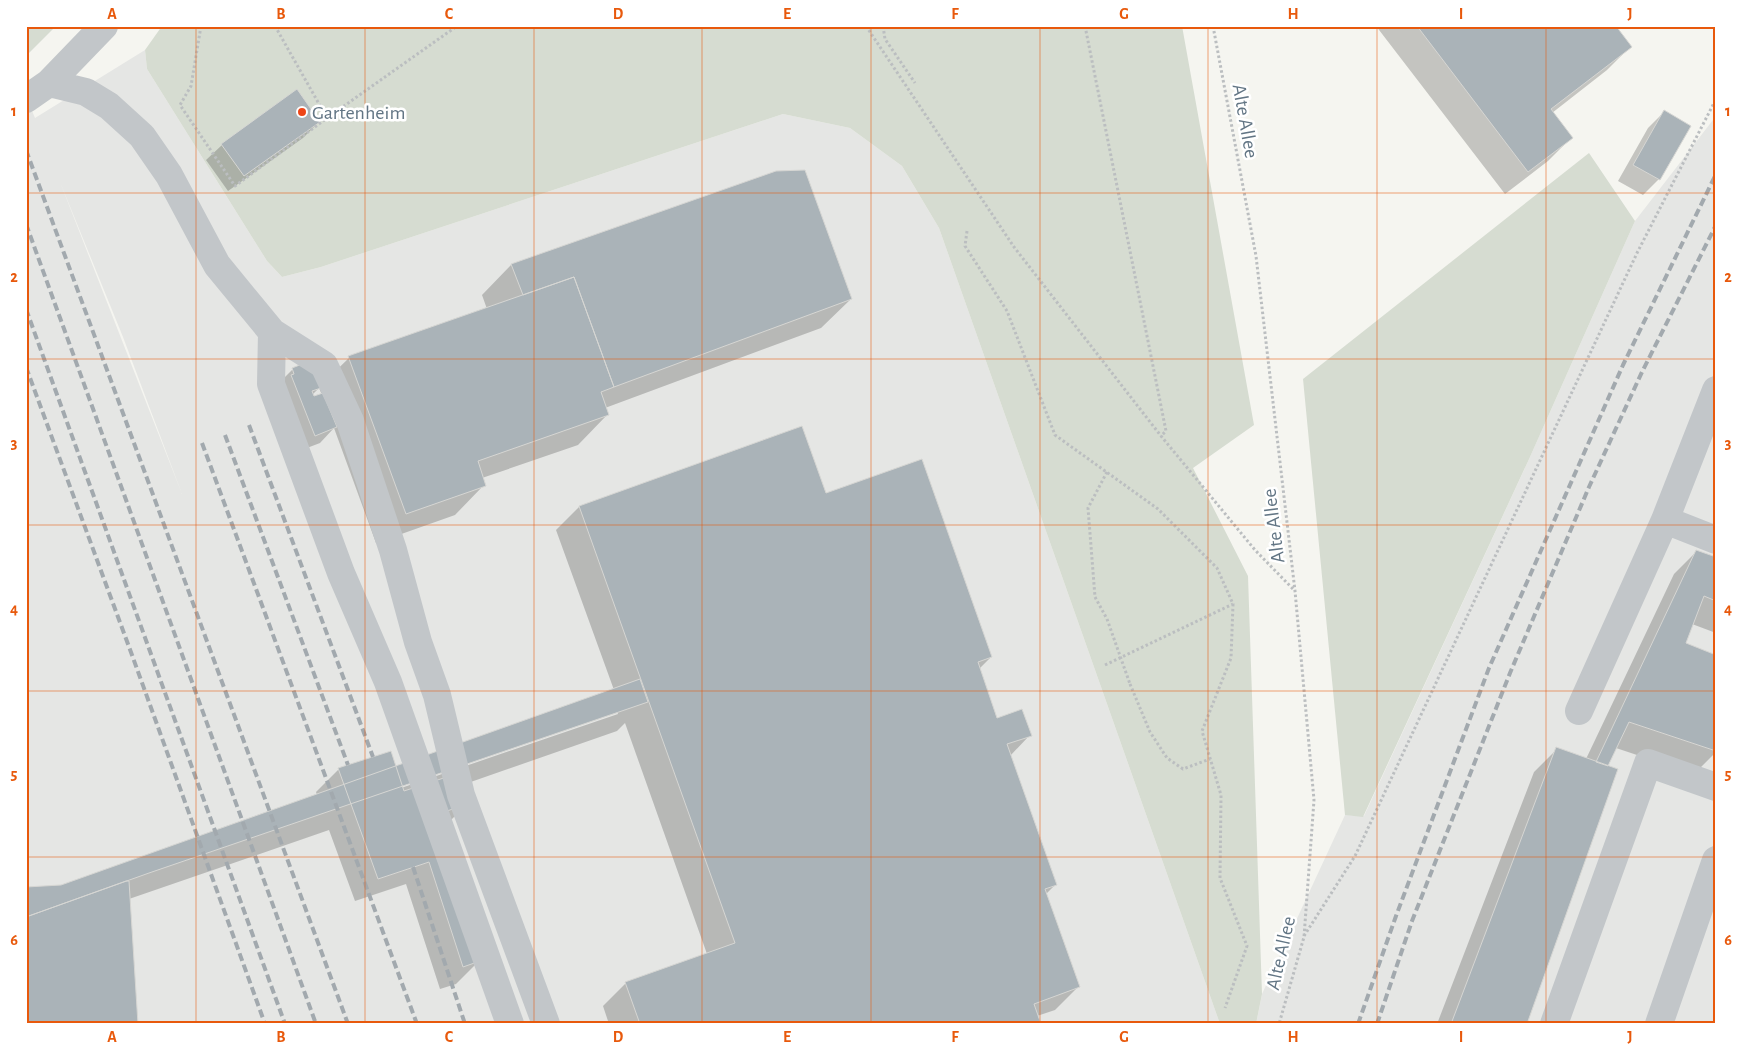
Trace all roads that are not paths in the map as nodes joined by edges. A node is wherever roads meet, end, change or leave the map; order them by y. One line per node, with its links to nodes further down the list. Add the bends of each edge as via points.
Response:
1 (104, 26): 2 (street)
2 (49, 82): 3 (street); 4 (street, via 86,92 109,106 142,136 169,176 217,265)
3 (26, 99)
4 (272, 332): 11 (street, via 271,384 341,573 388,682); 12 (street, via 324,365 350,421 394,550 418,642 437,695 461,795)
5 (1716, 390): 6 (street)
6 (1665, 520): 7 (street); 8 (street)
7 (1716, 540)
8 (1579, 711)
9 (1716, 787): 13 (street, via 1648,763)
10 (1716, 860): 14 (street)
11 (510, 1024)
12 (546, 1024)
13 (1554, 1024)
14 (1659, 1024)

